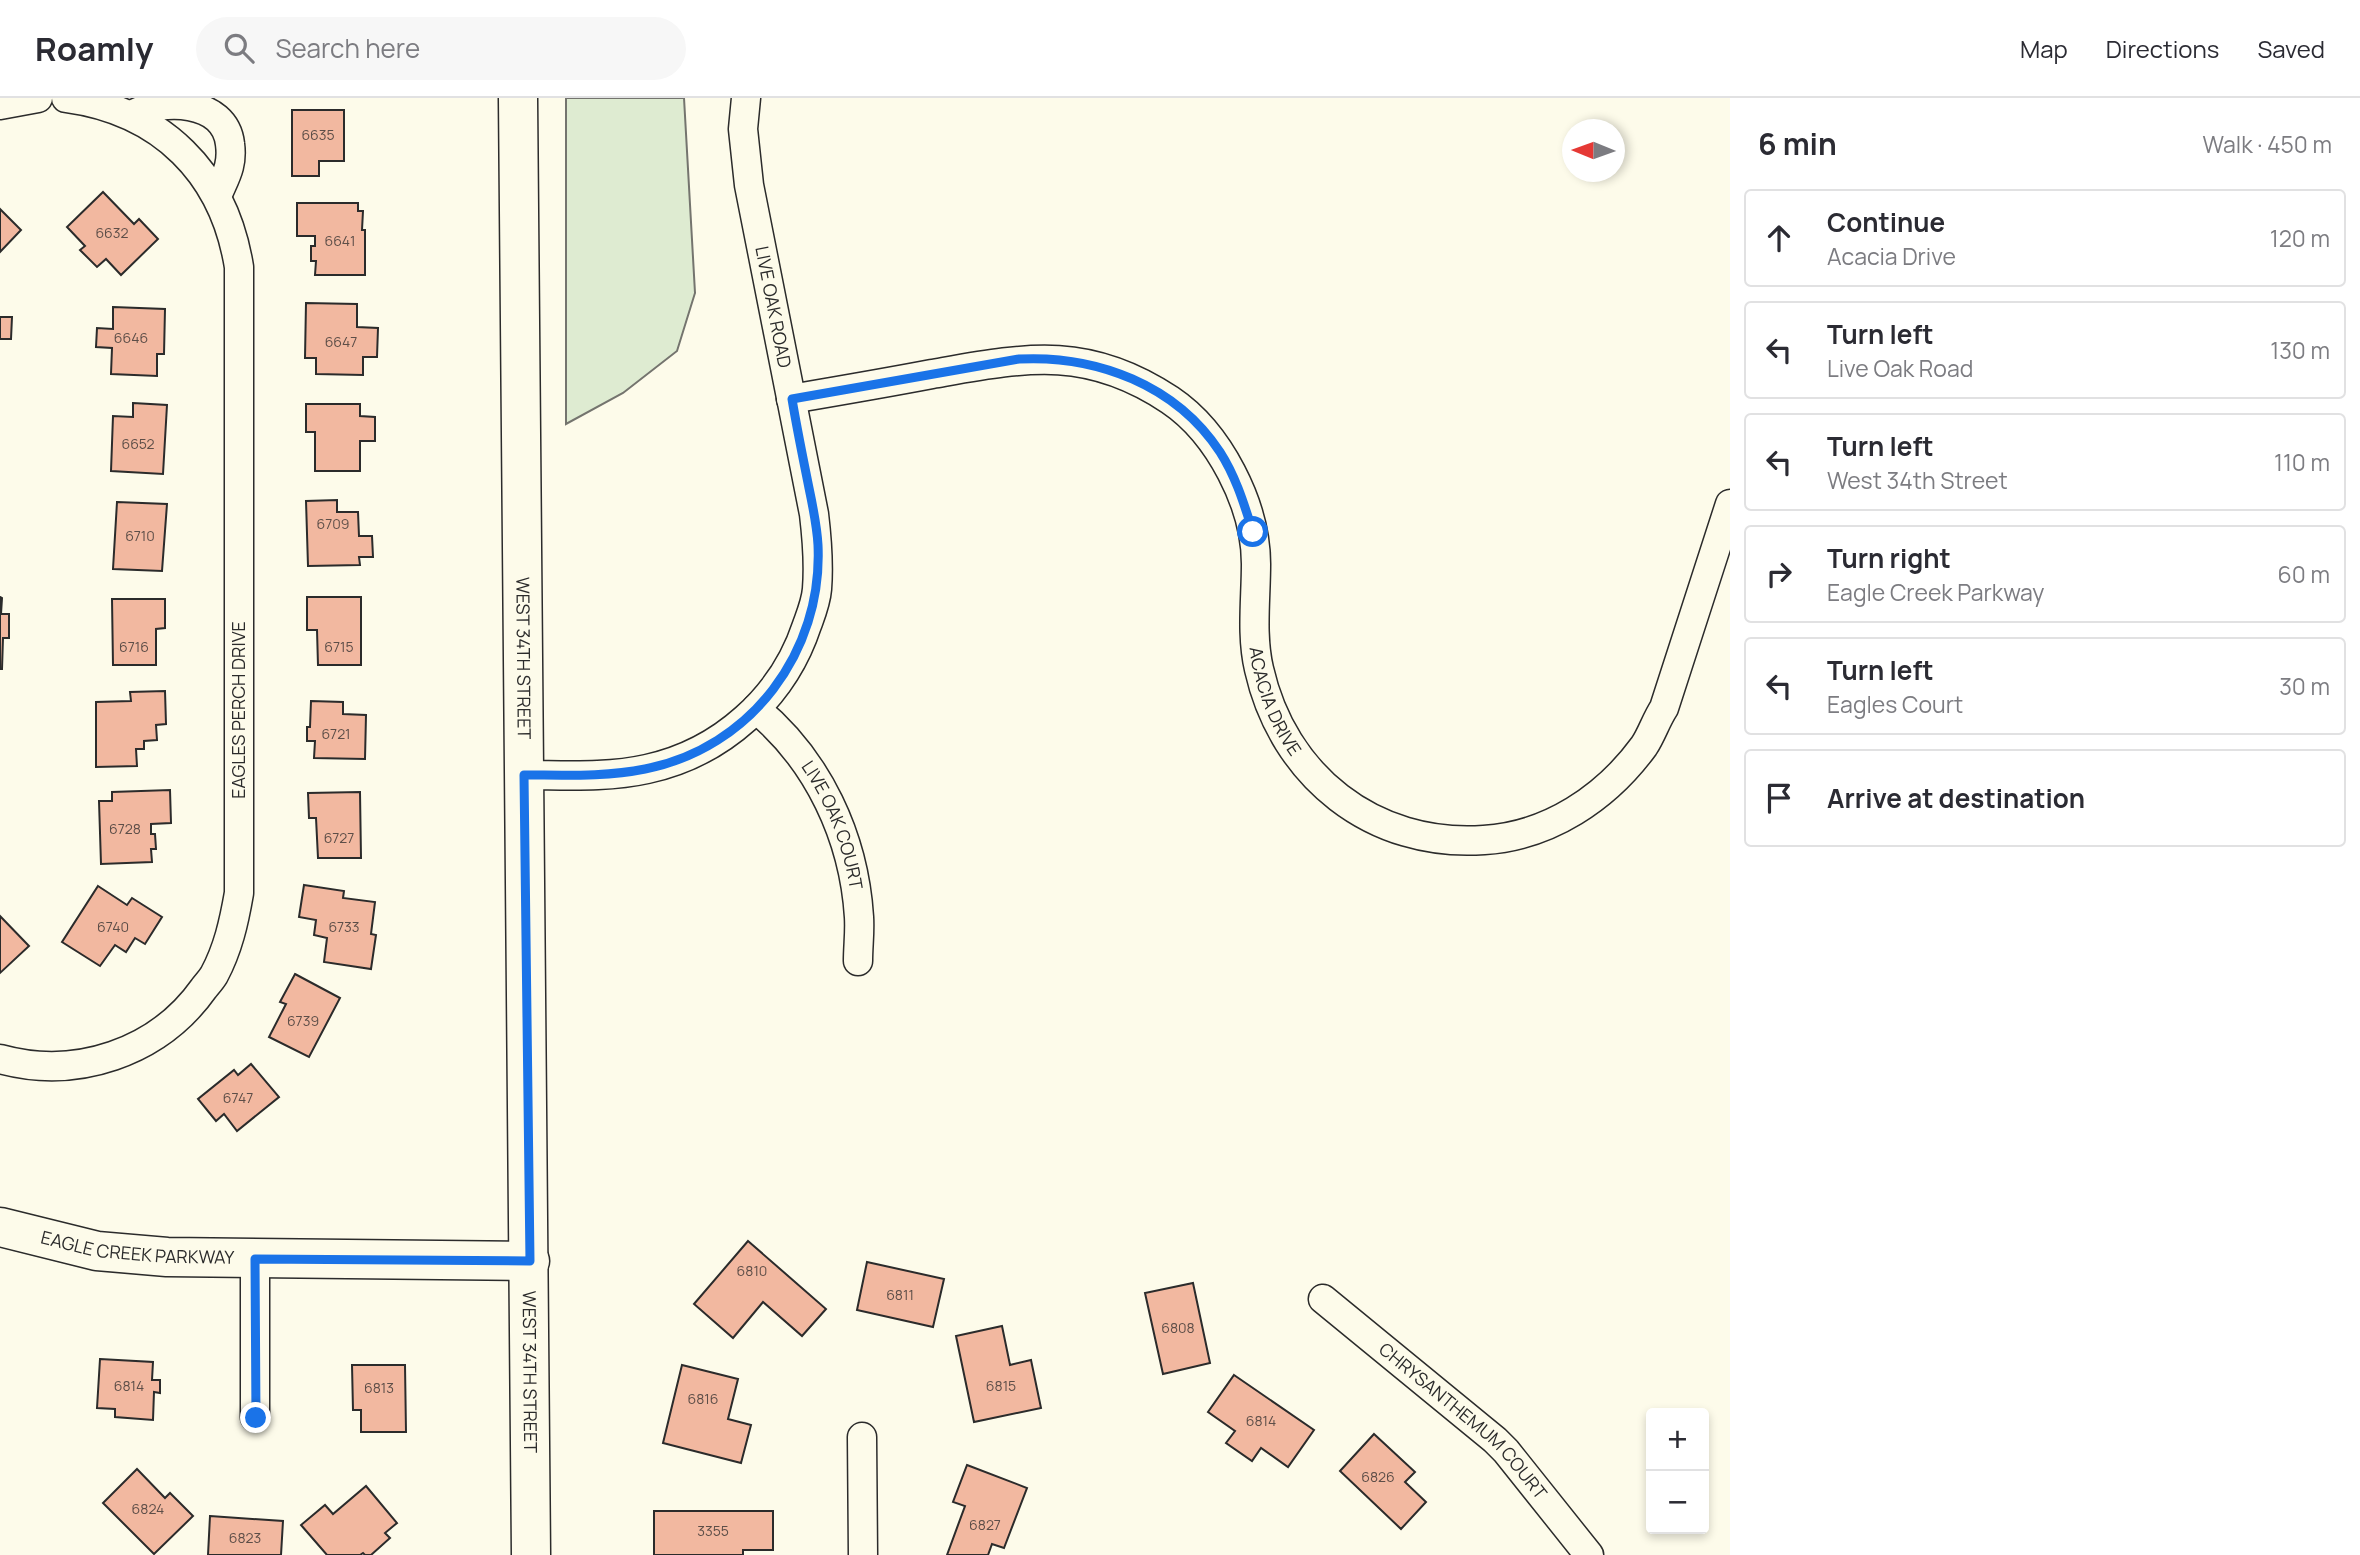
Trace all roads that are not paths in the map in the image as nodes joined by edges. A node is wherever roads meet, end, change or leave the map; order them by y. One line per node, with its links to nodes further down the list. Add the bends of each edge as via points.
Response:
1 (38, 98): 5 (street)
2 (66, 98): 6 (street, EAGLES PERCH DRIVE)
3 (518, 98): 11 (street, WEST 34TH STREET)
4 (746, 98): 8 (street, LIVE OAK ROAD, via 743,129 749,185)
5 (0, 105)
6 (132, 115): 7 (street, EAGLES PERCH DRIVE, via 193,162); 7 (street, via 148,103 171,99 199,104 217,118 230,143 230,171)
7 (217, 196): 13 (street, EAGLES PERCH DRIVE, via 239,267 239,886 231,936 214,976 197,1000 140,1045 70,1066 34,1066)
8 (792, 399): 9 (street, ACACIA DRIVE, via 1012,360 1049,358 1104,368 1170,400 1214,444 1240,490 1256,560 1258,668 1271,710 1291,748 1318,780 1352,808 1390,827 1446,840 1490,840 1545,826 1606,789 1635,757 1664,708); 10 (street, LIVE OAK ROAD, via 817,534 817,590 792,661)
9 (1730, 504)
10 (756, 709): 11 (street, LIVE OAK ROAD, via 700,751 660,766 618,774); 12 (street, LIVE OAK COURT, via 797,749 838,822 852,863 858,904)
11 (524, 775): 16 (street, WEST 34TH STREET)
12 (858, 961)
13 (0, 1059)
14 (0, 1227): 15 (street, EAGLE CREEK PARKWAY, via 97,1251)
15 (255, 1259): 16 (street, EAGLE CREEK PARKWAY); 18 (street)
16 (530, 1261): 20 (street, WEST 34TH STREET)
17 (1323, 1299): 22 (street, CHRYSANTHEMUM COURT, via 1495,1440)
18 (256, 1418)
19 (862, 1437): 21 (street)
20 (531, 1555)
21 (863, 1555)
22 (1590, 1555)

